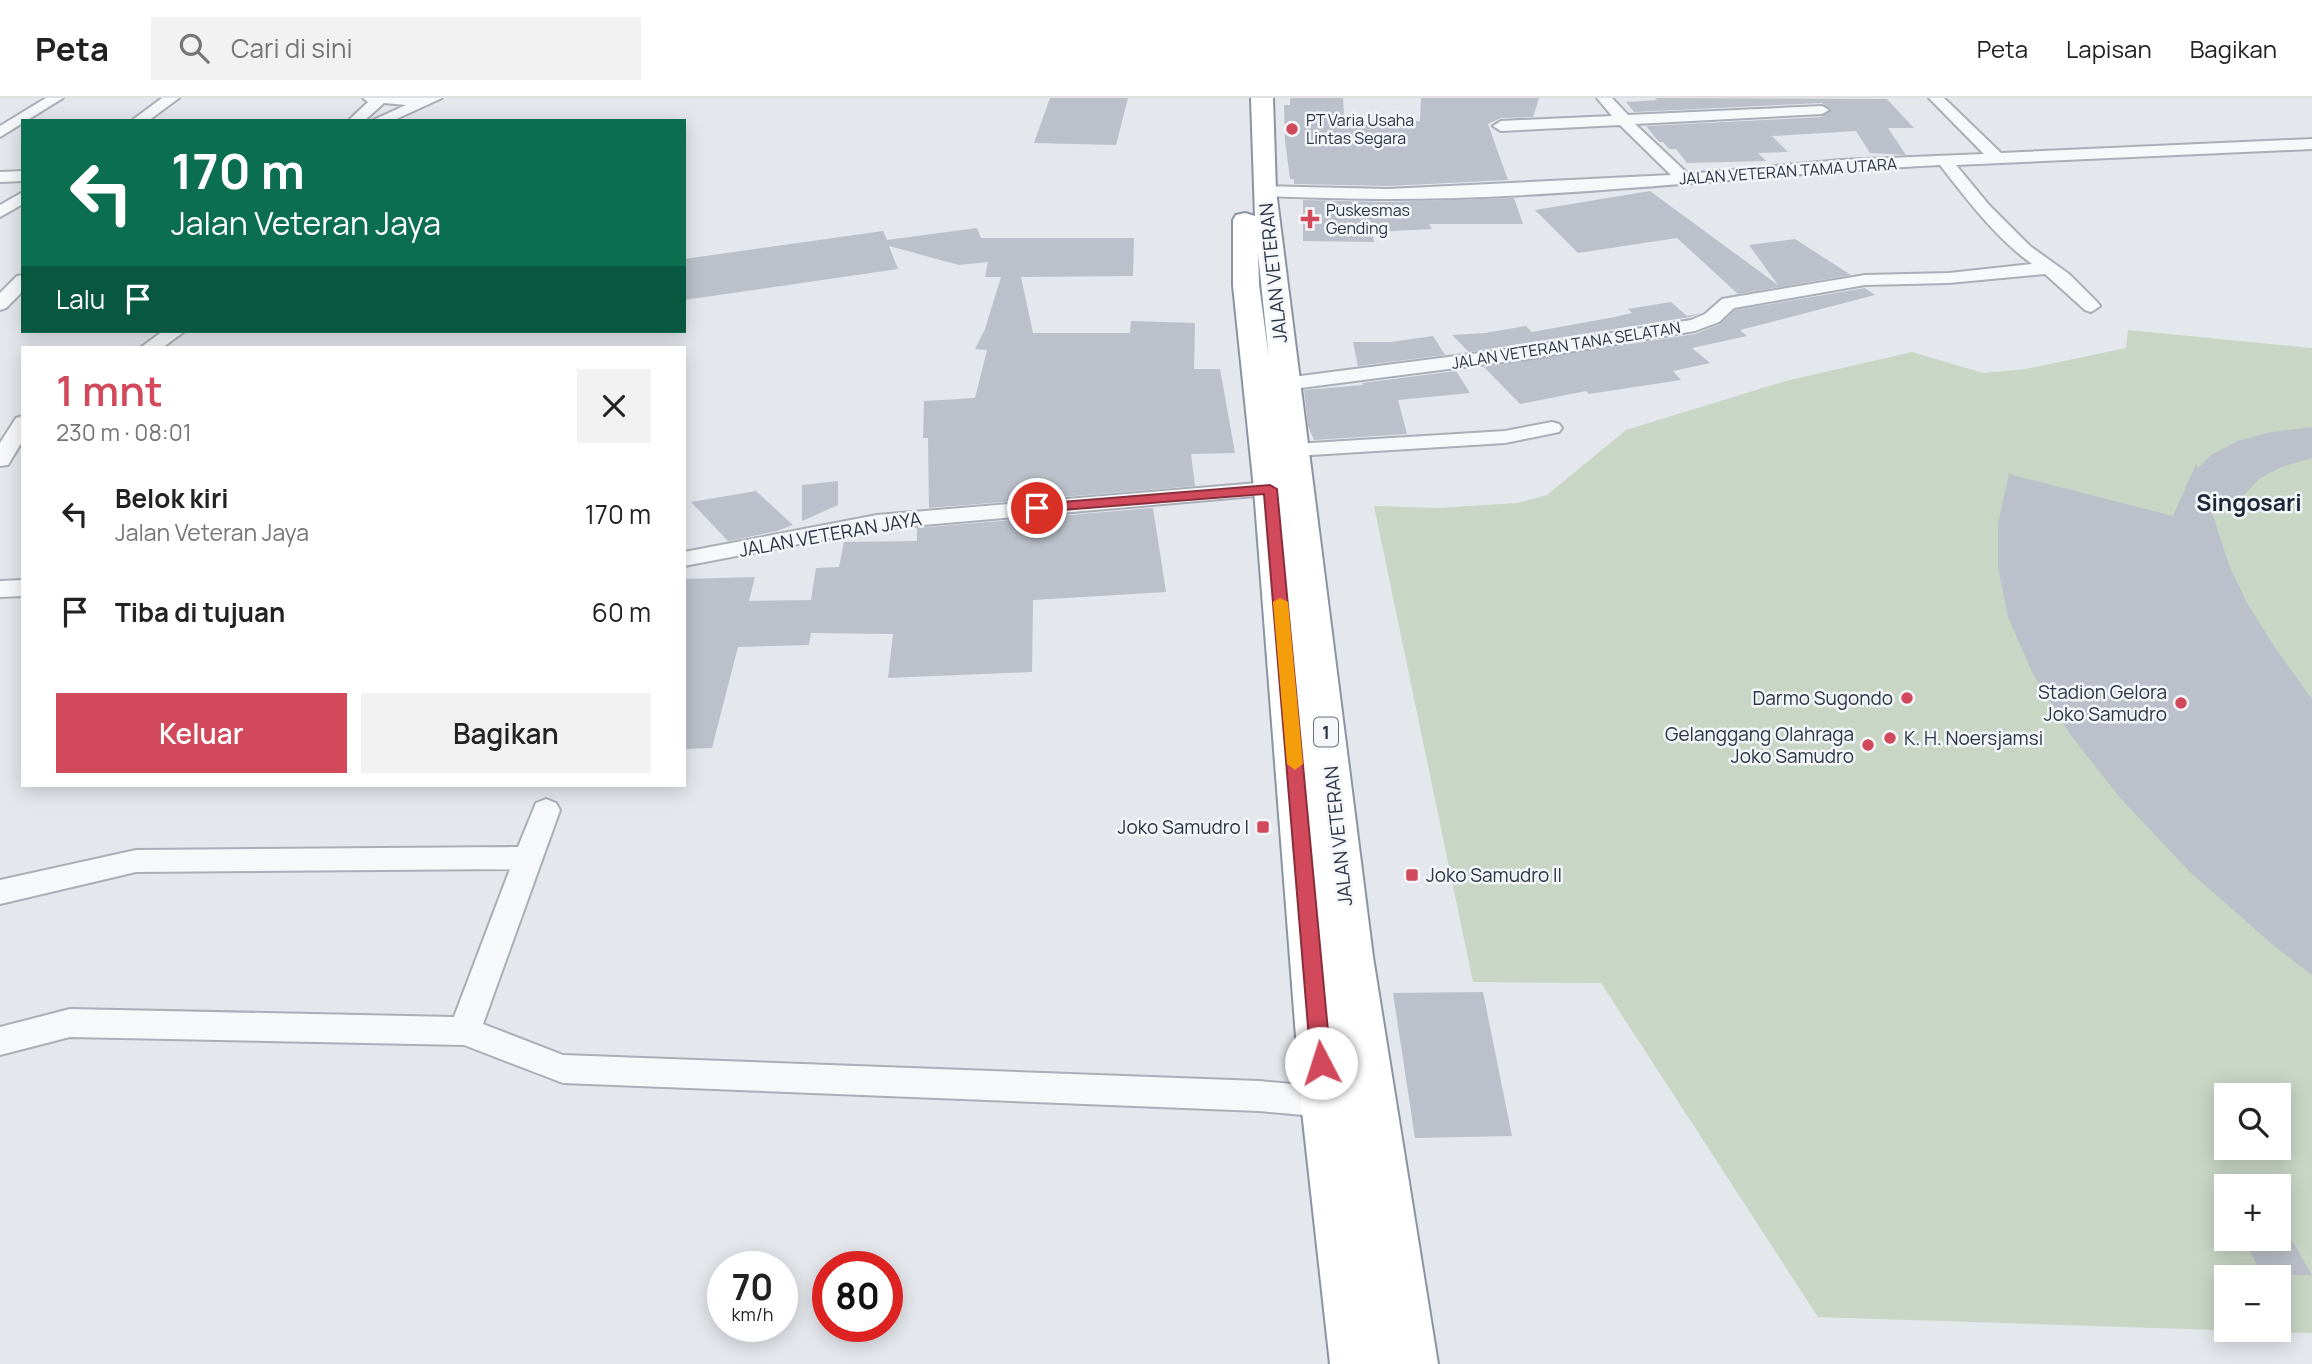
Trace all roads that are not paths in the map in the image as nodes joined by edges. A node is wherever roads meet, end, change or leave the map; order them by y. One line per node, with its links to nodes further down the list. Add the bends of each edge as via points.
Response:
1 (56, 98): 10 (street)
2 (172, 98): 12 (street)
3 (1239, 98): 40 (highway, JALAN VETERAN / 1, via 1246,285)
4 (1262, 98): 24 (highway, JALAN VETERAN / 1)
5 (1605, 98): 15 (street)
6 (1936, 98): 19 (street)
7 (375, 99): 8 (street); 13 (street)
8 (431, 100): 14 (street)
9 (1822, 110): 15 (street)
10 (21, 119)
11 (21, 119): 17 (street)
12 (141, 119)
13 (356, 119)
14 (383, 119)
15 (1624, 120): 16 (street); 23 (street)
16 (1501, 126)
17 (0, 132)
18 (2312, 144): 19 (street, JALAN VETERAN TAMA UTARA)
19 (1996, 157): 20 (street, JALAN VETERAN TAMA UTARA)
20 (1944, 160): 23 (street, JALAN VETERAN TAMA UTARA); 27 (street, via 1983,209)
21 (21, 176): 22 (street)
22 (0, 177)
23 (1684, 179): 24 (street, JALAN VETERAN TAMA UTARA, via 1388,194)
24 (1264, 191): 33 (highway, JALAN VETERAN / 1)
25 (21, 198): 26 (street)
26 (0, 212)
27 (2048, 268): 30 (street); 33 (street, JALAN VETERAN TANA SELATAN, via 1949,278 1865,280 1728,303 1712,318 1695,325 1526,353)
28 (21, 282): 29 (street)
29 (0, 304)
30 (2091, 306)
31 (174, 333): 32 (street)
32 (152, 346)
33 (1285, 384): 38 (highway, JALAN VETERAN / 1)
34 (21, 422): 35 (street)
35 (0, 424)
36 (21, 424): 39 (street)
37 (1552, 428): 38 (street, via 1505,437)
38 (1295, 450): 44 (highway, JALAN VETERAN / 1)
39 (0, 460)
40 (1270, 489): 41 (street, JALAN VETERAN JAYA, via 877,522); 44 (highway, JALAN VETERAN / 1)
41 (686, 559)
42 (21, 588): 43 (street)
43 (0, 589)
44 (1306, 697): 50 (highway, JALAN VETERAN / 1); 52 (highway, JALAN VETERAN / 1, via 1351,957)
45 (545, 810): 46 (street)
46 (528, 858): 47 (street, via 136,861); 48 (street)
47 (0, 892)
48 (465, 1031): 49 (street, via 70,1023); 50 (street, via 563,1069)
49 (0, 1041)
50 (1325, 1102): 51 (highway, JALAN VETERAN / 1)
51 (1358, 1364)
52 (1410, 1364)

